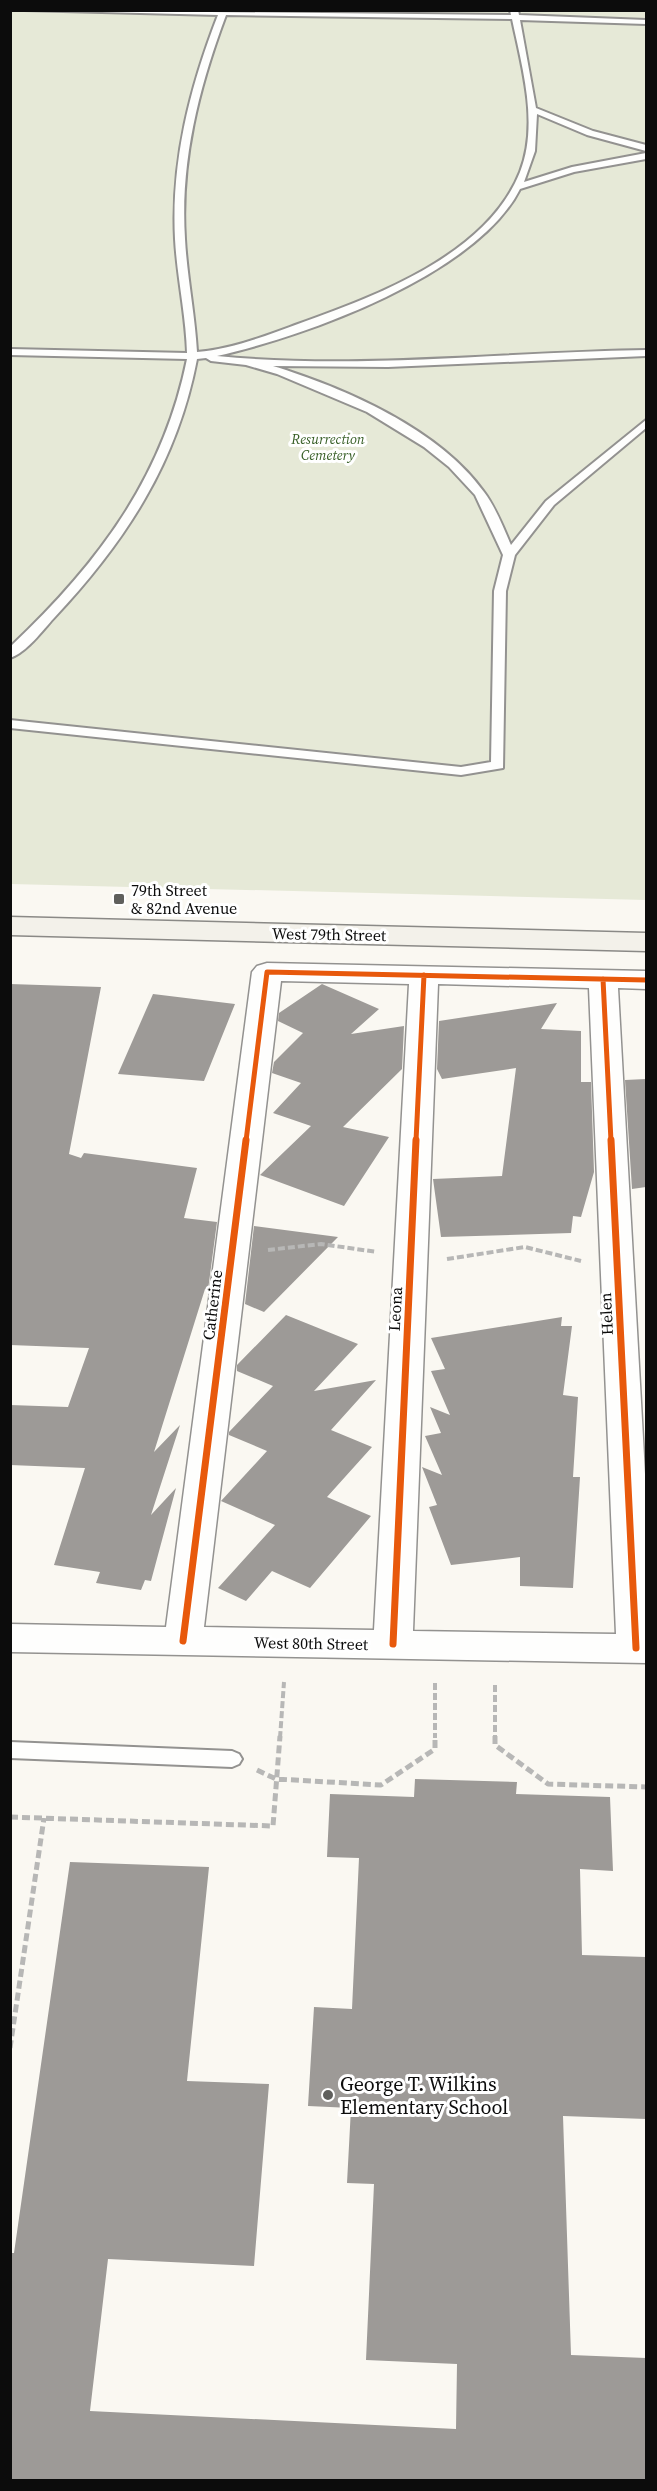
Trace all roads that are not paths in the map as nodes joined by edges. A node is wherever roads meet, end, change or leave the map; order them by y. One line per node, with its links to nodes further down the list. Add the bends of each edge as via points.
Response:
1 (28, 10): 2 (lane)
2 (223, 12): 3 (lane); 11 (lane, via 190,104 183,157 179,213)
3 (515, 14): 4 (lane); 5 (lane)
4 (646, 22)
5 (532, 109): 6 (lane, via 590,133); 8 (lane, via 532,141)
6 (646, 148)
7 (646, 156): 8 (lane, via 572,170)
8 (518, 187): 11 (lane, via 487,227 401,285 256,342)
9 (10, 352): 11 (lane)
10 (646, 353): 12 (lane, via 388,364)
11 (192, 356): 12 (lane); 15 (lane, via 179,418 156,473 114,539)
12 (250, 363): 14 (lane, via 357,404 407,431 474,486 493,515)
13 (646, 423): 14 (lane, via 550,503)
14 (509, 555): 16 (lane, via 500,591 498,765 461,771)
15 (10, 654)
16 (10, 724)
17 (10, 926): 18 (main road, West 79th Street)
18 (646, 942)
19 (424, 975): 20 (street); 23 (street, Catherine, via 267,972); 24 (street, Leona)
20 (603, 979): 21 (street); 25 (street, Helen)
21 (646, 980)
22 (10, 1638): 23 (street, West 80th Street)
23 (183, 1641): 24 (street, West 80th Street)
24 (393, 1644): 25 (street, West 80th Street)
25 (641, 1649)
26 (10, 1750): 27 (lane)
27 (232, 1759)

